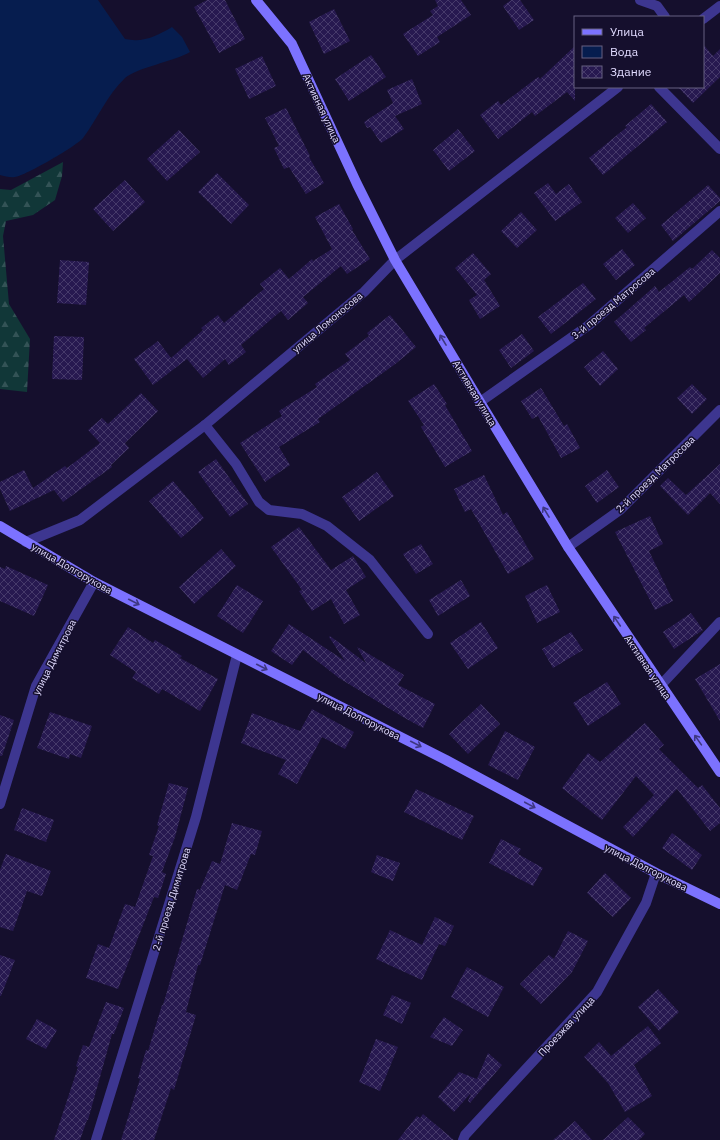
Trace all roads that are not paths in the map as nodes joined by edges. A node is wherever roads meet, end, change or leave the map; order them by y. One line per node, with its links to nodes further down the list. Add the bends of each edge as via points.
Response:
1 (256, 0): 10 (main road, Активная улица, via 292,44)
2 (640, 0): 4 (street, via 657,6)
3 (720, 6): 5 (street)
4 (664, 16)
5 (704, 18)
6 (617, 88): 10 (street, улица Ломоносова)
7 (660, 88): 8 (street)
8 (720, 149)
9 (720, 211): 11 (street, 3-й проезд Матросова, via 589,325)
10 (395, 260): 11 (main road, Активная улица, one-way to 10); 13 (street, улица Ломоносова, via 364,292)
11 (480, 402): 16 (main road, Активная улица, one-way to 11)
12 (720, 410): 16 (street, 2-й проезд Матросова, via 620,510)
13 (205, 425): 15 (street, улица Ломоносова, via 80,520); 19 (street, via 236,464 259,502 269,510 302,514 327,526 370,560)
14 (0, 526): 15 (main road, улица Долгорукова)
15 (26, 542): 17 (main road, улица Долгорукова)
16 (568, 547): 21 (main road, Активная улица, one-way to 16)
17 (94, 582): 20 (main road, улица Долгорукова, one-way to 20); 23 (street, улица Димитрова, via 36,686)
18 (720, 622): 21 (street)
19 (428, 634)
20 (237, 655): 24 (main road, улица Долгорукова, one-way to 24, via 446,760); 26 (street, 2-й проезд Димитрова, via 196,817)
21 (660, 686): 22 (main road, Активная улица, one-way to 21)
22 (720, 772)
23 (0, 804)
24 (656, 873): 25 (main road, улица Долгорукова); 27 (street, Проезжая улица, via 646,903 597,992)
25 (720, 904)
26 (96, 1140)
27 (463, 1140)

